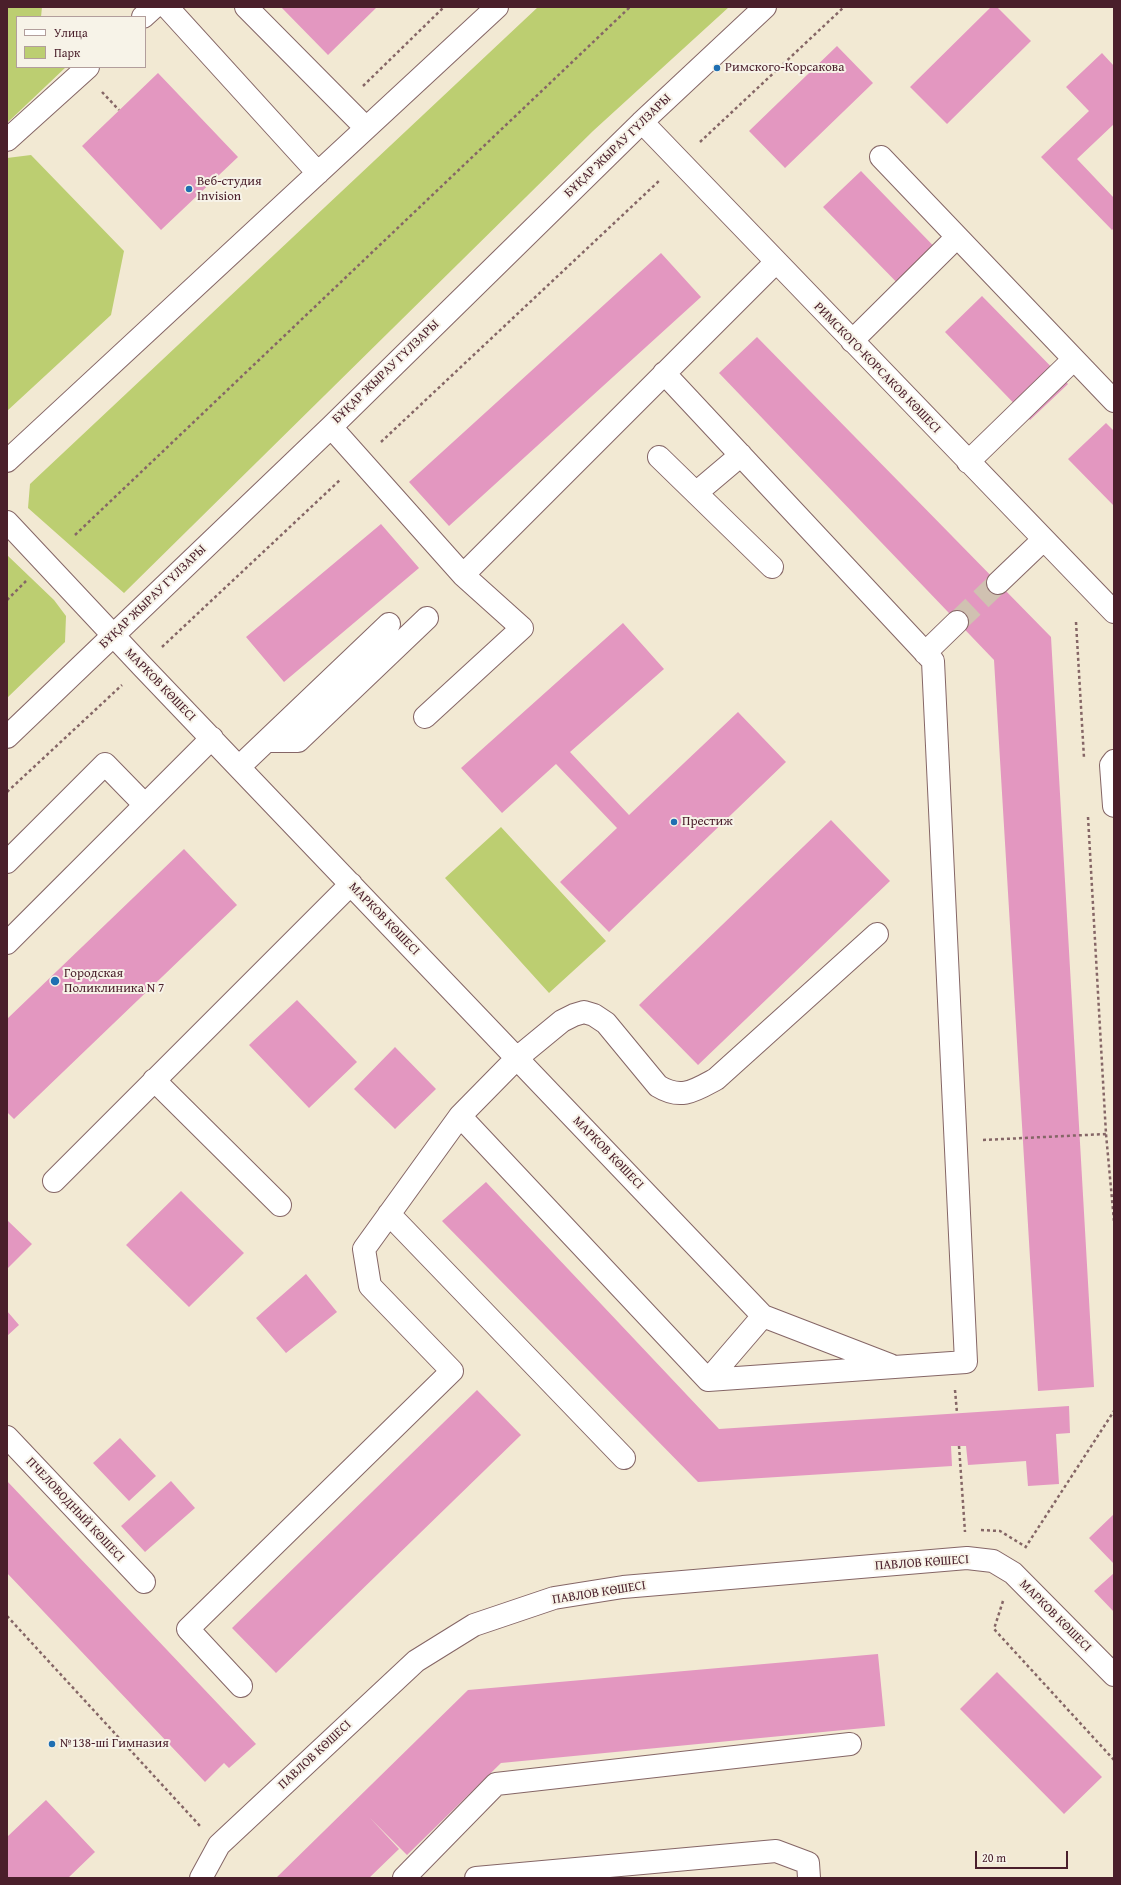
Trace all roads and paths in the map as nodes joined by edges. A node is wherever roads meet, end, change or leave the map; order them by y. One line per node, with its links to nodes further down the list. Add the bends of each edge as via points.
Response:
1 (154, 7): 8 (street)
2 (167, 7): 15 (street)
3 (246, 7): 11 (street)
4 (497, 7): 11 (street)
5 (630, 7): 30 (path)
6 (765, 7): 10 (street, БҰҚАР ЖЫРАУ ГҮЛЗАРЫ)
7 (844, 7): 14 (path)
8 (144, 16)
9 (87, 68): 12 (street)
10 (642, 122): 14 (street, РИМСКОГО-КОРСАКОВ КӨШЕСІ); 22 (street, БҰҚАР ЖЫРАУ ГҮЛЗАРЫ)
11 (366, 128): 15 (street)
12 (7, 140)
13 (881, 157): 16 (street)
14 (679, 161): 17 (street, РИМСКОГО-КОРСАКОВ КӨШЕСІ); 25 (path)
15 (318, 173): 26 (street)
16 (957, 238): 18 (street); 19 (street)
17 (776, 262): 18 (street, РИМСКОГО-КОРСАКОВ КӨШЕСІ); 20 (street)
18 (852, 341): 27 (street, РИМСКОГО-КОРСАКОВ КӨШЕСІ)
19 (1073, 360): 21 (street); 27 (street)
20 (664, 373): 23 (street); 33 (street)
21 (1114, 401)
22 (331, 427): 25 (street); 42 (street, БҰҚАР ЖЫРАУ ГҮЛЗАРЫ)
23 (741, 455): 28 (street); 43 (street)
24 (659, 457): 28 (street)
25 (361, 460): 33 (street); 44 (path)
26 (7, 461)
27 (968, 462): 31 (street, РИМСКОГО-КОРСАКОВ КӨШЕСІ)
28 (696, 493): 32 (street)
29 (7, 522): 42 (street, МАРКОВ КӨШЕСІ)
30 (75, 535)
31 (1043, 540): 35 (street); 37 (street, РИМСКОГО-КОРСАКОВ КӨШЕСІ)
32 (772, 567)
33 (463, 574): 45 (street, via 522,628)
34 (28, 580): 36 (path)
35 (998, 583)
36 (7, 600)
37 (1114, 612)
38 (427, 618): 48 (street, via 298,741)
39 (957, 622): 43 (street)
40 (1076, 622): 50 (path)
41 (388, 624): 48 (street)
42 (114, 635): 44 (street, МАРКОВ КӨШЕСІ); 46 (street, БҰҚАР ЖЫРАУ ГҮЛЗАРЫ)
43 (926, 653): 64 (street, via 933,661)
44 (142, 666): 47 (street, МАРКОВ КӨШЕСІ); 52 (path)
45 (425, 717)
46 (7, 737)
47 (212, 738): 51 (street, МАРКОВ КӨШЕСІ); 53 (street)
48 (267, 741): 51 (street)
49 (1114, 761): 54 (street, via 1111,766)
50 (1085, 764)
51 (239, 767): 57 (street, МАРКОВ КӨШЕСІ)
52 (7, 792)
53 (146, 805): 56 (street, via 105,764); 59 (street)
54 (1114, 806)
55 (1088, 811): 63 (path)
56 (7, 862)
57 (351, 884): 60 (street, МАРКОВ КӨШЕСІ); 61 (street)
58 (876, 934): 60 (street, via 716,1079 694,1091 678,1094 658,1086 606,1023 594,1014 584,1012 562,1021)
59 (7, 943)
60 (517, 1058): 62 (street); 69 (street, МАРКОВ КӨШЕСІ)
61 (154, 1080): 65 (street); 66 (street)
62 (460, 1116): 67 (street); 71 (street)
63 (1106, 1134): 64 (path); 68 (path)
64 (956, 1142): 70 (street, via 966,1362)
65 (54, 1181)
66 (280, 1205)
67 (388, 1214): 75 (street); 82 (street, via 364,1249 370,1286 452,1371 188,1630)
68 (1114, 1221)
69 (762, 1316): 70 (street); 71 (street)
70 (896, 1367): 71 (street)
71 (708, 1380)
72 (1114, 1411): 78 (path, via 1026,1546)
73 (7, 1437): 79 (street, ПЧЕЛОВОДНЫЙ КӨШЕСІ)
74 (959, 1446): 76 (path)
75 (624, 1458)
76 (967, 1558): 77 (street, ПАВЛОВ КӨШЕСІ); 85 (street, ПАВЛОВ КӨШЕСІ, via 623,1587 554,1598 474,1625 416,1661)
77 (993, 1561): 78 (street, МАРКОВ КӨШЕСІ)
78 (1013, 1573): 81 (street, МАРКОВ КӨШЕСІ); 84 (path, via 994,1630)
79 (144, 1582)
80 (7, 1616): 85 (path)
81 (1114, 1675)
82 (241, 1686)
83 (850, 1744): 87 (street, via 496,1784)
84 (1114, 1760)
85 (219, 1845): 86 (street, ПАВЛОВ КӨШЕСІ)
86 (201, 1878)
87 (404, 1878)
88 (476, 1878): 89 (street, via 776,1851 808,1863)
89 (809, 1878)

